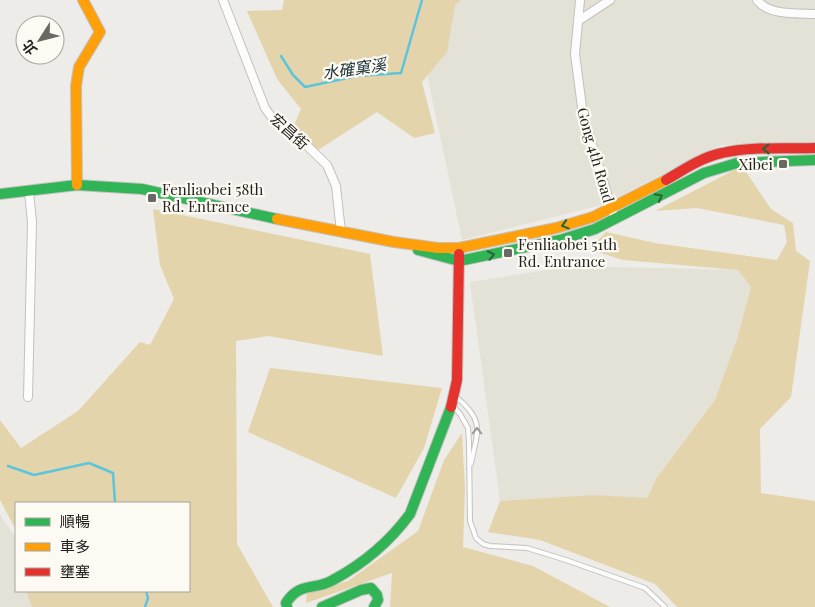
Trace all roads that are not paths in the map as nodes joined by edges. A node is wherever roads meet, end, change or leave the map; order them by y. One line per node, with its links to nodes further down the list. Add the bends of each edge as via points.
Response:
1 (84, 0): 10 (main road, via 100,32 79,67 76,86)
2 (223, 0): 15 (street, 宏昌街, via 265,108 276,123 301,140 327,165 336,186)
3 (580, 0): 7 (street, Gong 4th Road)
4 (610, 0): 7 (street)
5 (757, 0): 6 (street, via 777,12)
6 (815, 14)
7 (578, 21): 13 (street, Gong 4th Road, via 575,54 583,115)
8 (815, 148): 13 (main road, one-way to 13, via 721,153)
9 (815, 160): 14 (main road, one-way to 9, via 720,167 738,162)
10 (77, 185): 11 (main road); 15 (main road, via 142,189)
11 (29, 192): 12 (main road); 19 (street, via 32,222)
12 (0, 194)
13 (611, 209): 14 (street, Gong 4th Road); 17 (main road, one-way to 17, via 556,228)
14 (616, 219): 18 (main road, one-way to 14, via 560,240)
15 (341, 232): 16 (main road)
16 (394, 242): 17 (main road); 18 (main road)
17 (459, 248): 18 (main road)
18 (459, 261): 20 (main road)
19 (28, 396)
20 (454, 401): 21 (lane, via 468,428); 21 (lane, one-way to 20, via 478,425 473,415); 22 (main road, via 410,514 401,527 378,550 329,582 295,591 286,603)
21 (469, 474): 25 (lane, via 471,529 483,544 528,548 645,588)
22 (287, 607)
23 (322, 607): 24 (main road, via 371,588 378,600)
24 (374, 607)
25 (665, 607)

